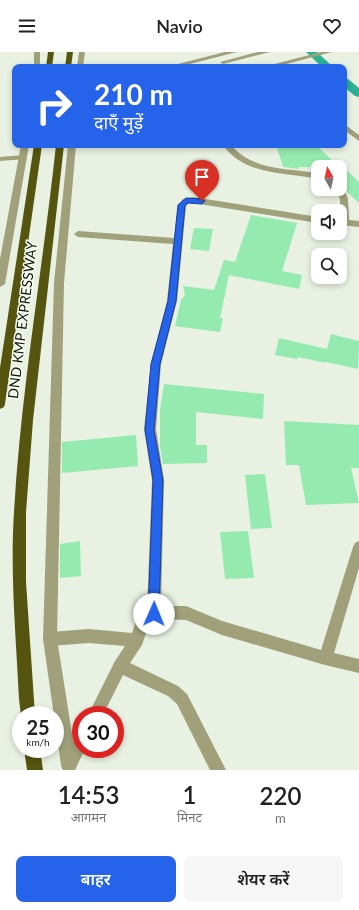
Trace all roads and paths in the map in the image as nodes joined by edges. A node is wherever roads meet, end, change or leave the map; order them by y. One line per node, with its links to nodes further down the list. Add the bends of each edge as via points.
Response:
1 (37, 52): 8 (street)
2 (51, 52): 9 (highway)
3 (70, 52): 10 (highway)
4 (82, 52): 11 (street)
5 (234, 52): 12 (street)
6 (267, 52): 13 (street)
7 (329, 52): 14 (street)
8 (37, 64)
9 (49, 64)
10 (68, 64)
11 (80, 64)
12 (182, 64)
13 (217, 64)
14 (282, 64)
15 (347, 129): 16 (street)
16 (359, 139)
17 (24, 148): 22 (street)
18 (38, 148): 31 (highway, DND KMP EXPRESSWAY)
19 (60, 148): 39 (highway, DND KMP EXPRESSWAY, via 32,369 20,512 20,571)
20 (72, 148): 34 (street, via 59,283)
21 (229, 148): 24 (street, via 240,158 260,167)
22 (23, 157): 23 (street); 30 (street)
23 (0, 159)
24 (311, 175)
25 (311, 219): 29 (street, via 211,202 186,201 182,205)
26 (347, 223): 27 (street)
27 (359, 224)
28 (78, 234): 29 (street)
29 (178, 241): 33 (street, via 172,301 156,364 150,430 158,480)
30 (0, 284)
31 (0, 404)
32 (359, 547): 36 (street)
33 (154, 614): 35 (street, via 141,626); 36 (street, via 186,613 222,628)
34 (50, 639): 35 (street, via 89,636); 43 (street)
35 (136, 640): 37 (street)
36 (325, 658): 38 (street)
37 (120, 666): 40 (street); 45 (street, via 173,691 182,699)
38 (359, 666)
39 (27, 706)
40 (99, 706)
41 (72, 757): 43 (street)
42 (33, 758): 44 (highway)
43 (66, 768)
44 (35, 770)
45 (218, 770)

